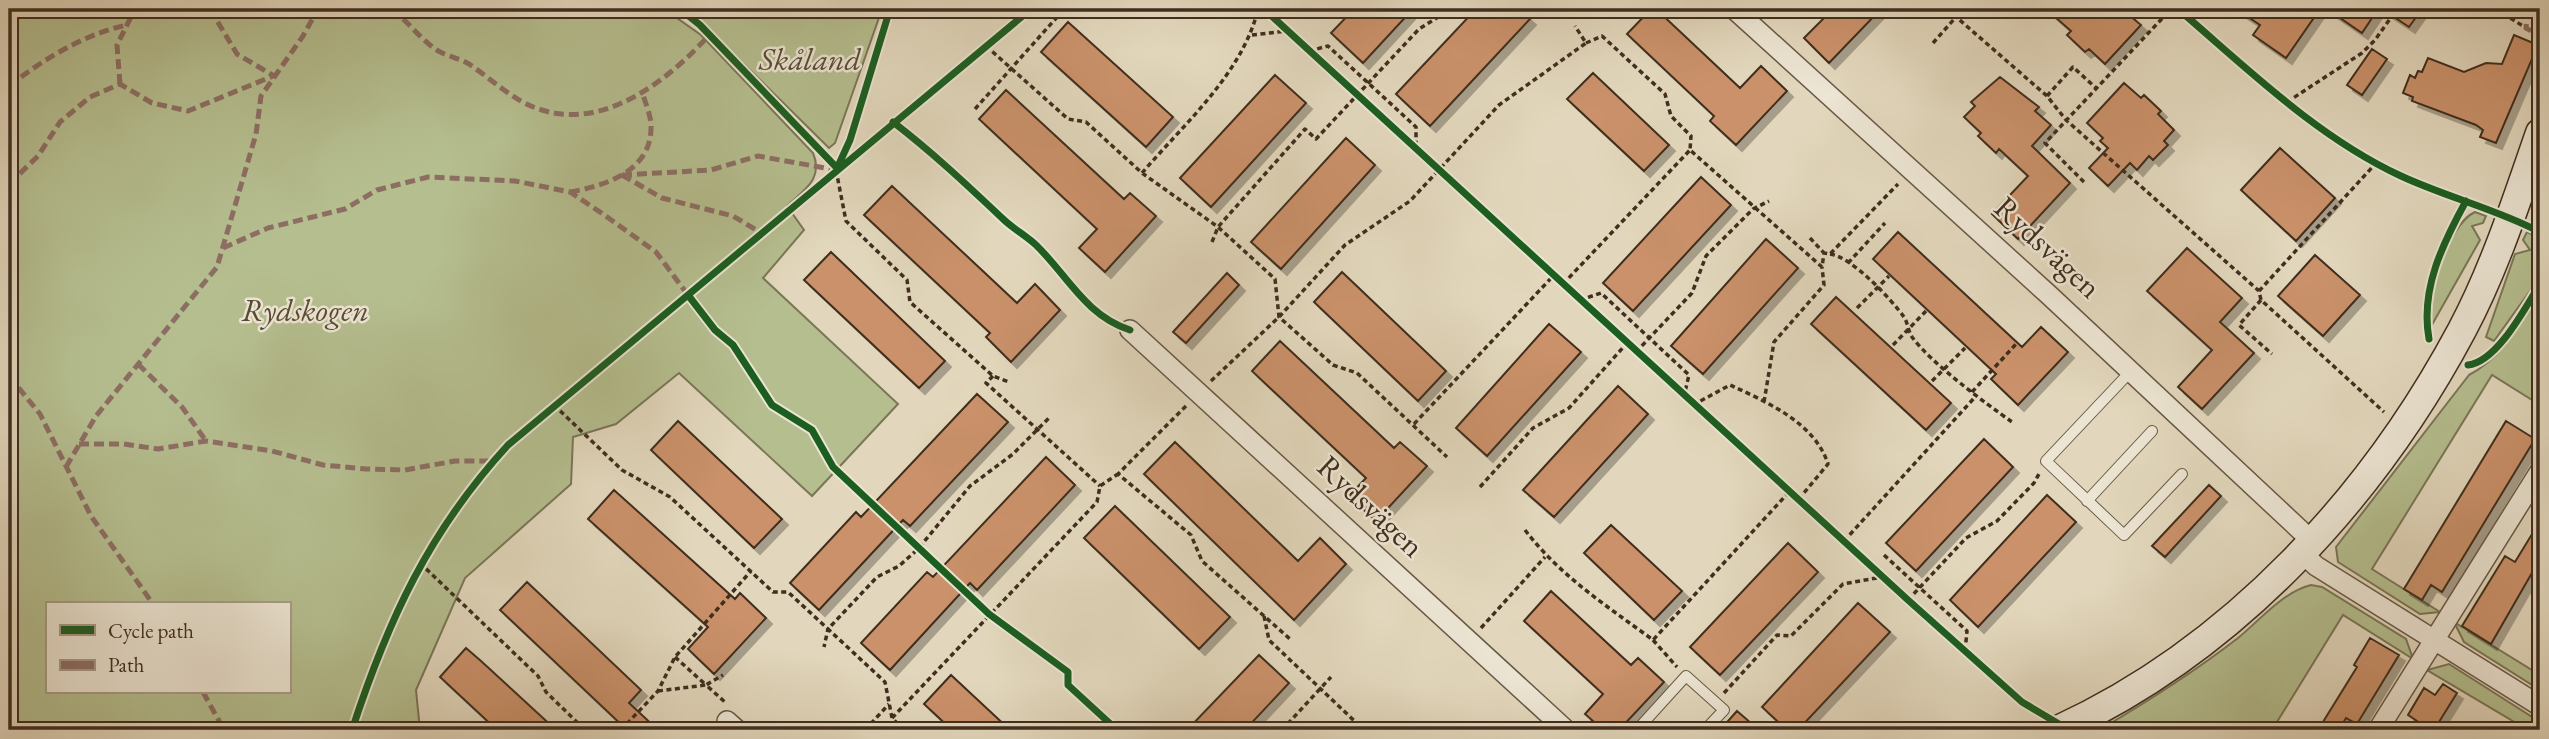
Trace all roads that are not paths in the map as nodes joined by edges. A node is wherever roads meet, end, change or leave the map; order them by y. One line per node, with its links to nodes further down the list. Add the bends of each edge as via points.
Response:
1 (1734, 9): 4 (street, Rydsvägen)
2 (2540, 133): 9 (street, via 2463,328 2403,428)
3 (1130, 330): 13 (street, Rydsvägen)
4 (2131, 371): 8 (lane, via 2046,461); 9 (street, Rydsvägen)
5 (2152, 431): 8 (lane)
6 (2540, 471): 10 (street)
7 (2182, 474): 8 (lane, via 2124,536)
8 (2087, 501)
9 (2307, 547): 10 (street, Rydsvägen, via 2316,566); 12 (street, via 2186,654 2108,704)
10 (2434, 640): 11 (street, Rydsvägen); 16 (street)
11 (2540, 706)
12 (2052, 724)
13 (1566, 730)
14 (1637, 730): 15 (lane, via 1686,676 1724,710)
15 (1705, 730)
16 (2378, 730)

